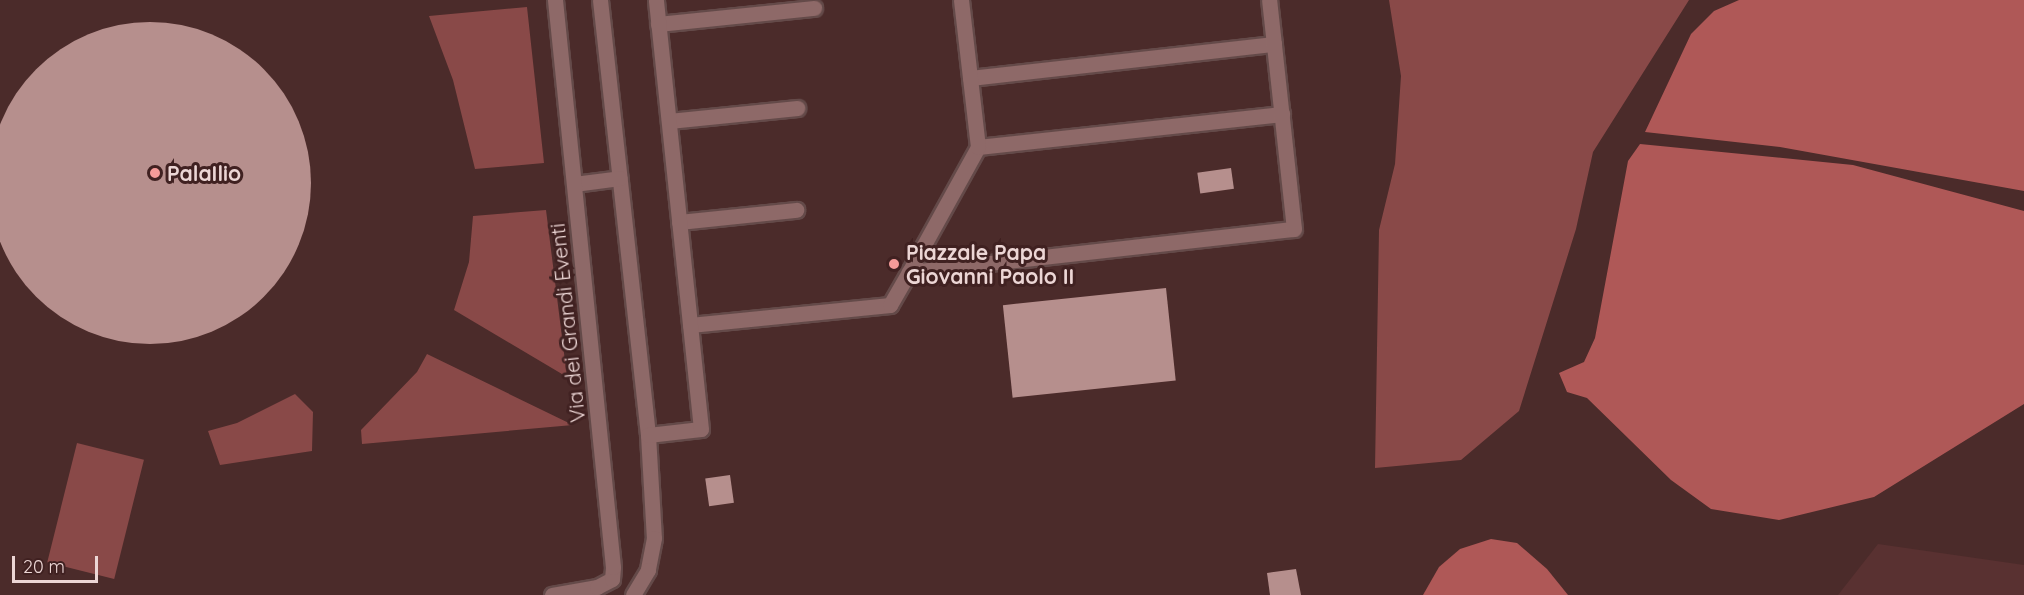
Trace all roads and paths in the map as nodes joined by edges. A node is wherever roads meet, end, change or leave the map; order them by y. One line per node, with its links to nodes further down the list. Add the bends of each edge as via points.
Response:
1 (555, 0): 15 (street, Via dei Grandi Eventi)
2 (600, 0): 14 (street)
3 (656, 0): 7 (street)
4 (961, 0): 9 (street)
5 (1269, 0): 8 (street)
6 (814, 8): 7 (street)
7 (658, 24): 12 (street)
8 (1274, 44): 9 (street); 11 (street)
9 (970, 78): 13 (street)
10 (797, 108): 12 (street)
11 (1282, 114): 13 (street); 18 (street, via 1294,230)
12 (669, 121): 17 (street)
13 (978, 147): 18 (street)
14 (620, 178): 15 (street); 20 (street)
15 (574, 184): 21 (street, Via dei Grandi Eventi, via 613,567 612,579 597,587)
16 (796, 210): 17 (street)
17 (679, 222): 19 (street)
18 (909, 272): 19 (street, via 890,305)
19 (690, 325): 20 (street, via 701,429)
20 (648, 435): 22 (street, via 654,538 648,570)
21 (552, 595)
22 (633, 595)

